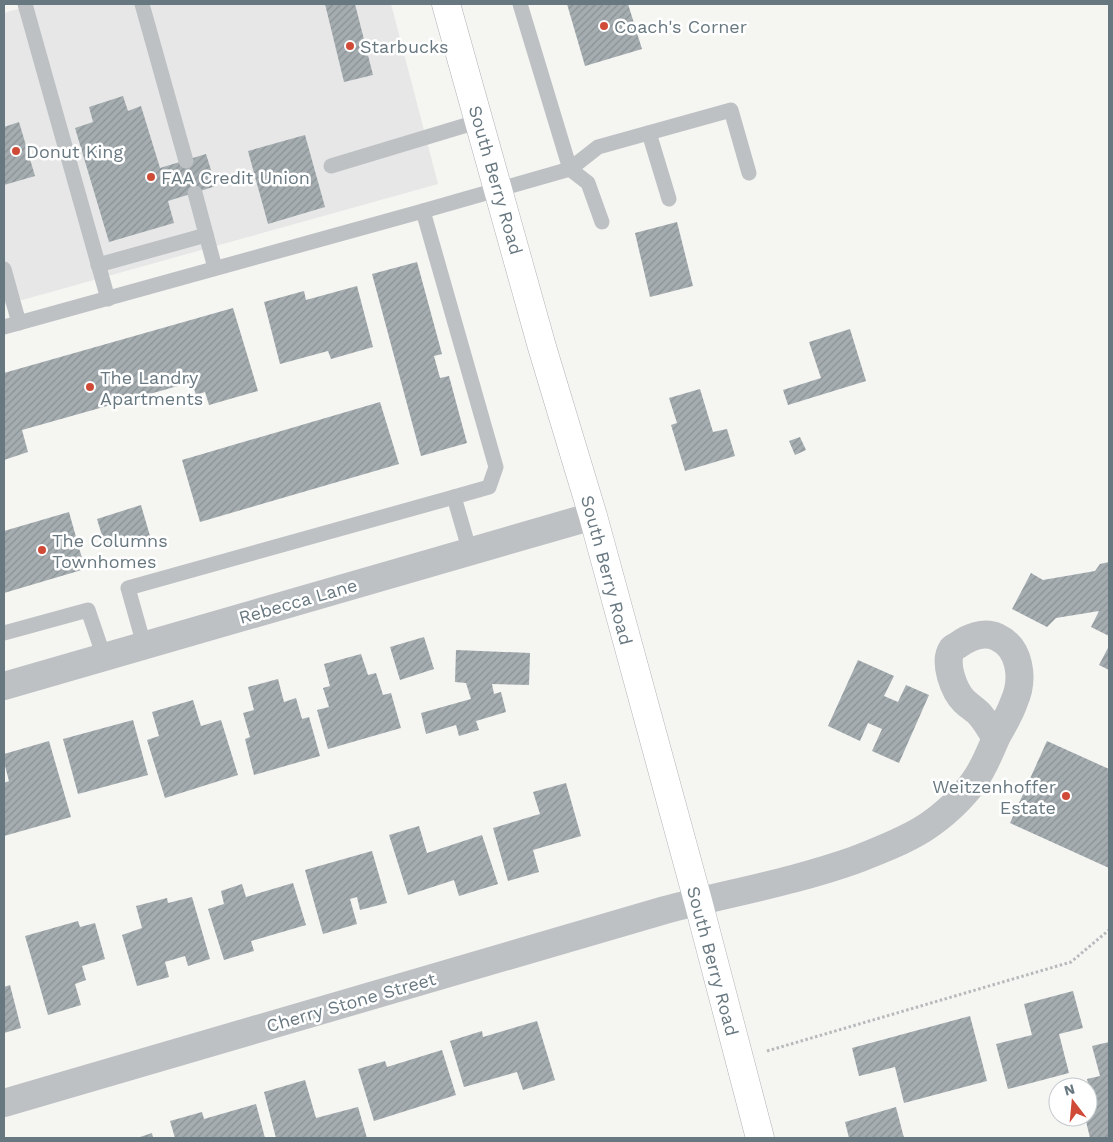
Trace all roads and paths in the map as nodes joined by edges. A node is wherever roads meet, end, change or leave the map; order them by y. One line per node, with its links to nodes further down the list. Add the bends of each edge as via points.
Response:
1 (25, 4): 17 (lane)
2 (142, 4): 7 (lane)
3 (446, 4): 5 (street, South Berry Road)
4 (520, 4): 9 (lane)
5 (480, 121): 8 (lane); 11 (street, South Berry Road)
6 (649, 133): 9 (lane, via 598,147); 10 (lane, via 731,110); 13 (lane)
7 (186, 160)
8 (331, 166)
9 (570, 169): 11 (lane); 15 (lane, via 588,184)
10 (749, 173)
11 (499, 189): 14 (lane); 24 (street, South Berry Road)
12 (195, 193): 16 (lane)
13 (669, 199)
14 (423, 211): 18 (lane); 23 (lane, via 496,467 488,487)
15 (602, 222)
16 (206, 235): 17 (lane); 18 (lane)
17 (98, 265): 20 (lane)
18 (215, 268): 20 (lane)
19 (4, 269): 21 (lane)
20 (108, 299): 21 (lane)
21 (19, 323): 22 (lane)
22 (4, 327)
23 (454, 497): 25 (lane); 27 (lane, via 128,588)
24 (593, 516): 25 (street, Rebecca Lane); 31 (street, South Berry Road)
25 (470, 552): 27 (street, Rebecca Lane)
26 (4, 633): 28 (lane, via 88,610)
27 (144, 645): 28 (street, Rebecca Lane)
28 (104, 657): 29 (street, Rebecca Lane)
29 (4, 686)
30 (996, 738): 31 (street, Cherry Stone Street, via 975,781 952,806 924,828 880,851 833,868)
31 (698, 901): 33 (street, South Berry Road); 34 (street, Cherry Stone Street)
32 (1109, 930): 33 (path, via 1071,962)
33 (739, 1059): 35 (street, South Berry Road)
34 (4, 1103)
35 (760, 1138)

